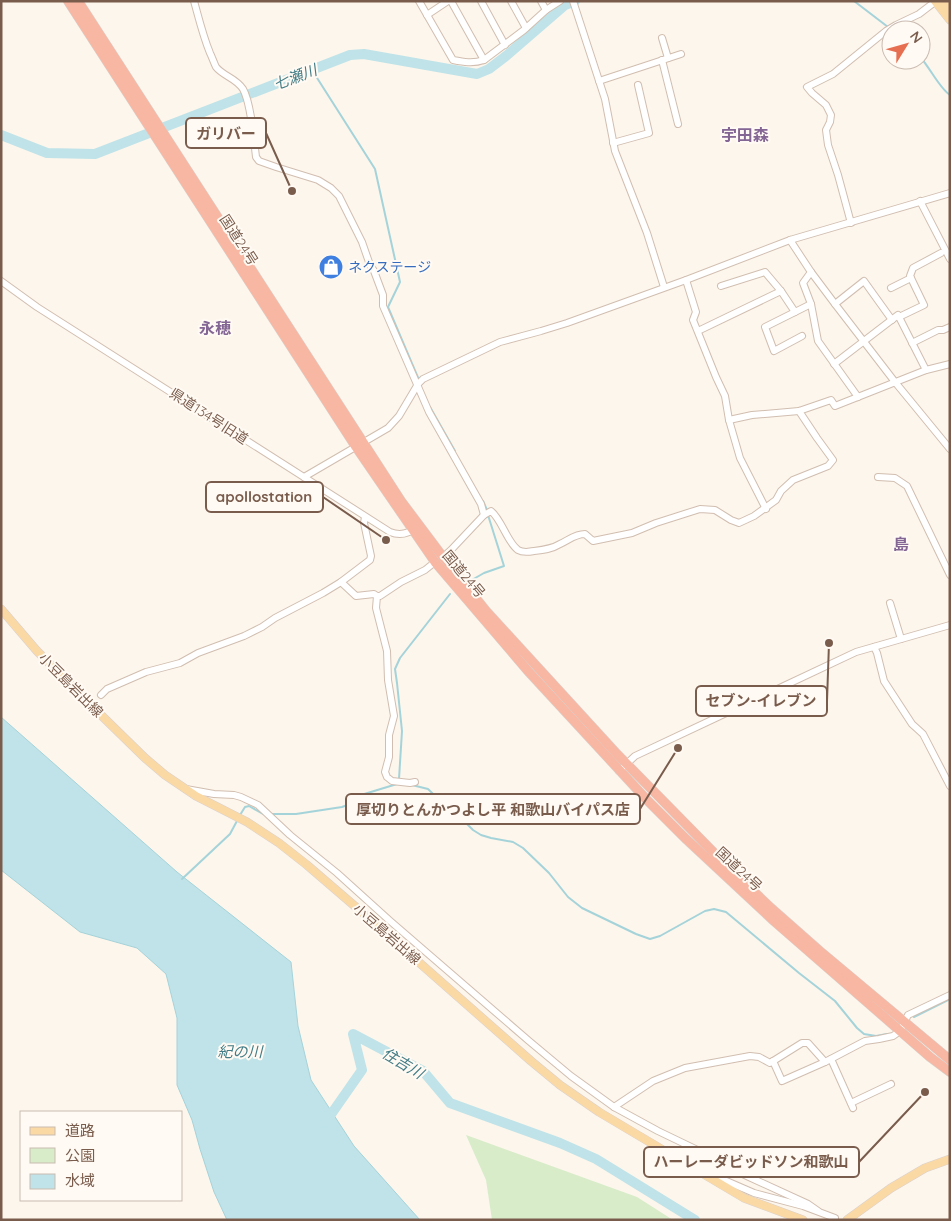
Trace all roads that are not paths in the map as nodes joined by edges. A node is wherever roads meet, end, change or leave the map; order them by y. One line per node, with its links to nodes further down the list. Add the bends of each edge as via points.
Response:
1 (68, 1): 24 (highway, 国道24号)
2 (78, 1): 24 (highway, 国道24号)
3 (194, 1): 54 (street, via 203,37 216,66 243,90 256,157 276,168 318,180 339,196 362,242 383,295 383,306)
4 (419, 1): 14 (street)
5 (449, 1): 14 (street); 21 (street)
6 (481, 1): 18 (street)
7 (511, 1): 16 (street)
8 (541, 1): 12 (street)
9 (560, 1): 12 (street)
10 (937, 1): 13 (main road); 15 (main road); 29 (street, via 886,30 833,74 807,86 826,105 831,115 826,130 828,145)
11 (575, 4): 22 (street)
12 (546, 10): 16 (street)
13 (950, 10)
14 (427, 15): 21 (street, via 453,60 468,63)
15 (950, 20)
16 (526, 28): 18 (street)
17 (662, 38): 20 (street)
18 (505, 45): 21 (street)
19 (681, 54): 20 (street)
20 (665, 59): 22 (street); 25 (street)
21 (484, 60)
22 (599, 81): 26 (street)
23 (638, 84): 26 (street, via 649,133)
24 (150, 120): 58 (highway, 国道24号)
25 (678, 124)
26 (613, 143): 38 (street)
27 (950, 193): 28 (street)
28 (920, 201): 29 (street); 32 (street)
29 (851, 223): 30 (street)
30 (790, 240): 33 (street); 35 (street)
31 (941, 254): 34 (street, via 913,268)
32 (950, 259)
33 (811, 272): 41 (street, via 803,283); 42 (street)
34 (911, 278): 39 (street); 44 (street, via 924,305)
35 (686, 280): 38 (street); 46 (street)
36 (1, 281): 60 (street, 県道134号旧道)
37 (721, 286): 40 (street, via 765,272)
38 (664, 287): 54 (street, via 567,323 500,342)
39 (891, 288)
40 (781, 291): 43 (street); 46 (street)
41 (811, 304): 43 (street); 50 (street, via 818,341)
42 (835, 304): 44 (street, via 864,282); 48 (street)
43 (795, 312): 47 (street, via 765,327 774,351)
44 (896, 319): 48 (street); 49 (street)
45 (950, 327): 49 (street)
46 (698, 331): 57 (street, via 725,396)
47 (802, 336)
48 (865, 341): 50 (street); 53 (street)
49 (912, 343): 52 (street)
50 (834, 364): 55 (street)
51 (950, 364): 52 (street)
52 (926, 370): 53 (street)
53 (895, 382): 55 (street); 59 (street)
54 (418, 384): 58 (street, via 388,428); 63 (street)
55 (858, 397): 56 (street, via 835,406 831,400)
56 (799, 411): 57 (street); 62 (street, via 833,460 828,466 793,480)
57 (728, 420): 62 (street, via 740,458)
58 (359, 445): 60 (street); 65 (highway, 国道24号)
59 (950, 449)
60 (304, 478): 64 (street, 県道134号旧道)
61 (878, 478): 67 (street, via 896,478 907,486)
62 (766, 508): 63 (street, via 739,523 715,510 700,508 632,533 593,541 585,534 579,534 547,550 525,552 518,550 510,540 495,514 491,511)
63 (484, 515): 66 (street)
64 (365, 517): 65 (street, 県道134号旧道, via 396,535); 68 (street, via 370,560)
65 (416, 528): 66 (highway, 国道24号)
66 (439, 560): 69 (street); 76 (highway, 国道24号); 77 (highway, 国道24号, via 528,671)
67 (950, 575)
68 (341, 582): 69 (street, via 356,596); 75 (street, via 244,636 180,663 146,672 106,689)
69 (377, 596): 78 (street, via 376,608 387,651 394,716 385,772 392,781)
70 (890, 603): 73 (street)
71 (1, 609): 80 (main road, 小豆島岩出線, via 101,715 165,776)
72 (950, 625): 73 (street)
73 (901, 639): 74 (street)
74 (874, 647): 76 (street, via 856,652 694,728 635,756); 79 (street, via 884,681 912,724 923,734)
75 (101, 695)
76 (627, 764): 77 (street); 82 (highway, 国道24号, via 770,907)
77 (619, 770): 82 (highway, 国道24号, via 685,838 774,921)
78 (415, 782)
79 (950, 786)
80 (185, 789): 88 (street, via 234,795 258,805 571,1076); 89 (main road, 小豆島岩出線, via 279,843 560,1085)
81 (950, 995): 82 (street, via 908,1014)
82 (902, 1026): 83 (highway, 国道24号); 85 (street, via 893,1036 864,1041); 86 (highway, 国道24号, via 930,1057)
83 (950, 1060)
84 (773, 1061): 85 (street, via 802,1043 808,1043); 85 (street, via 782,1081); 88 (street, via 770,1063 750,1056 685,1068 653,1081)
85 (828, 1061): 87 (street, via 852,1106)
86 (950, 1072)
87 (891, 1084)
88 (614, 1107): 91 (street)
89 (664, 1151): 91 (street, via 754,1194); 93 (main road, 小豆島岩出線, via 744,1198)
90 (950, 1159): 94 (main road, via 925,1168 891,1188)
91 (818, 1211): 92 (street)
92 (835, 1218)
93 (803, 1220)
94 (847, 1220)

